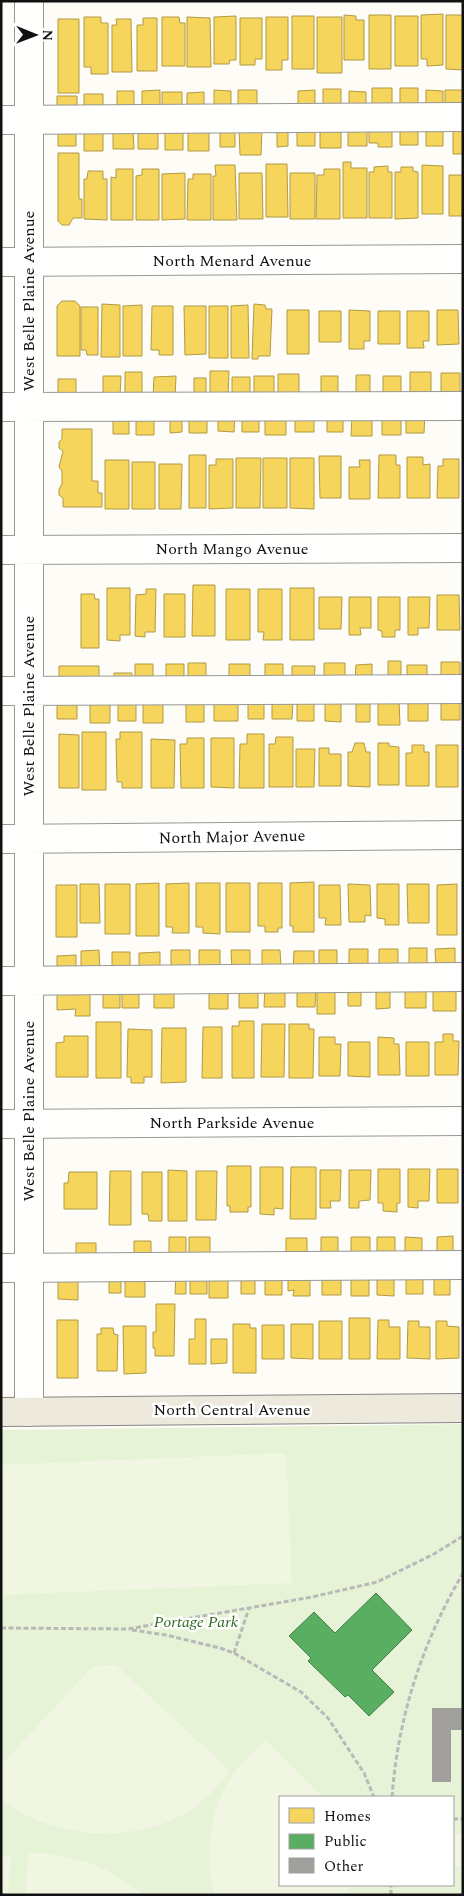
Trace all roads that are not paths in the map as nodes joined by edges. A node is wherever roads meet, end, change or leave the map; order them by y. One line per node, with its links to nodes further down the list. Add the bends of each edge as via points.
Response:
1 (29, 1): 4 (street, West Belle Plaine Avenue)
2 (463, 117): 4 (street)
3 (1, 120): 4 (street)
4 (29, 120): 7 (street, West Belle Plaine Avenue)
5 (463, 259): 7 (street, North Menard Avenue)
6 (1, 262): 7 (street, North Menard Avenue)
7 (29, 262): 8 (street, West Belle Plaine Avenue)
8 (29, 406): 9 (street); 10 (street); 13 (street, West Belle Plaine Avenue)
9 (463, 406)
10 (1, 407)
11 (463, 548): 13 (street, North Mango Avenue)
12 (1, 550): 13 (street, North Mango Avenue)
13 (29, 550): 16 (street, West Belle Plaine Avenue)
14 (463, 689): 16 (street)
15 (1, 691): 16 (street)
16 (29, 691): 19 (street, West Belle Plaine Avenue)
17 (463, 835): 19 (street, North Major Avenue)
18 (1, 839): 19 (street, North Major Avenue)
19 (29, 839): 21 (street, West Belle Plaine Avenue)
20 (463, 977): 21 (street)
21 (29, 980): 22 (street); 25 (street, West Belle Plaine Avenue)
22 (1, 981)
23 (463, 1121): 25 (street, North Parkside Avenue)
24 (1, 1124): 25 (street, North Parkside Avenue)
25 (28, 1124): 28 (street, West Belle Plaine Avenue)
26 (463, 1265): 28 (street)
27 (1, 1268): 28 (street)
28 (28, 1268): 31 (street, West Belle Plaine Avenue)
29 (463, 1408): 31 (main road, North Central Avenue)
30 (1, 1412): 31 (main road, North Central Avenue)
31 (28, 1412)

